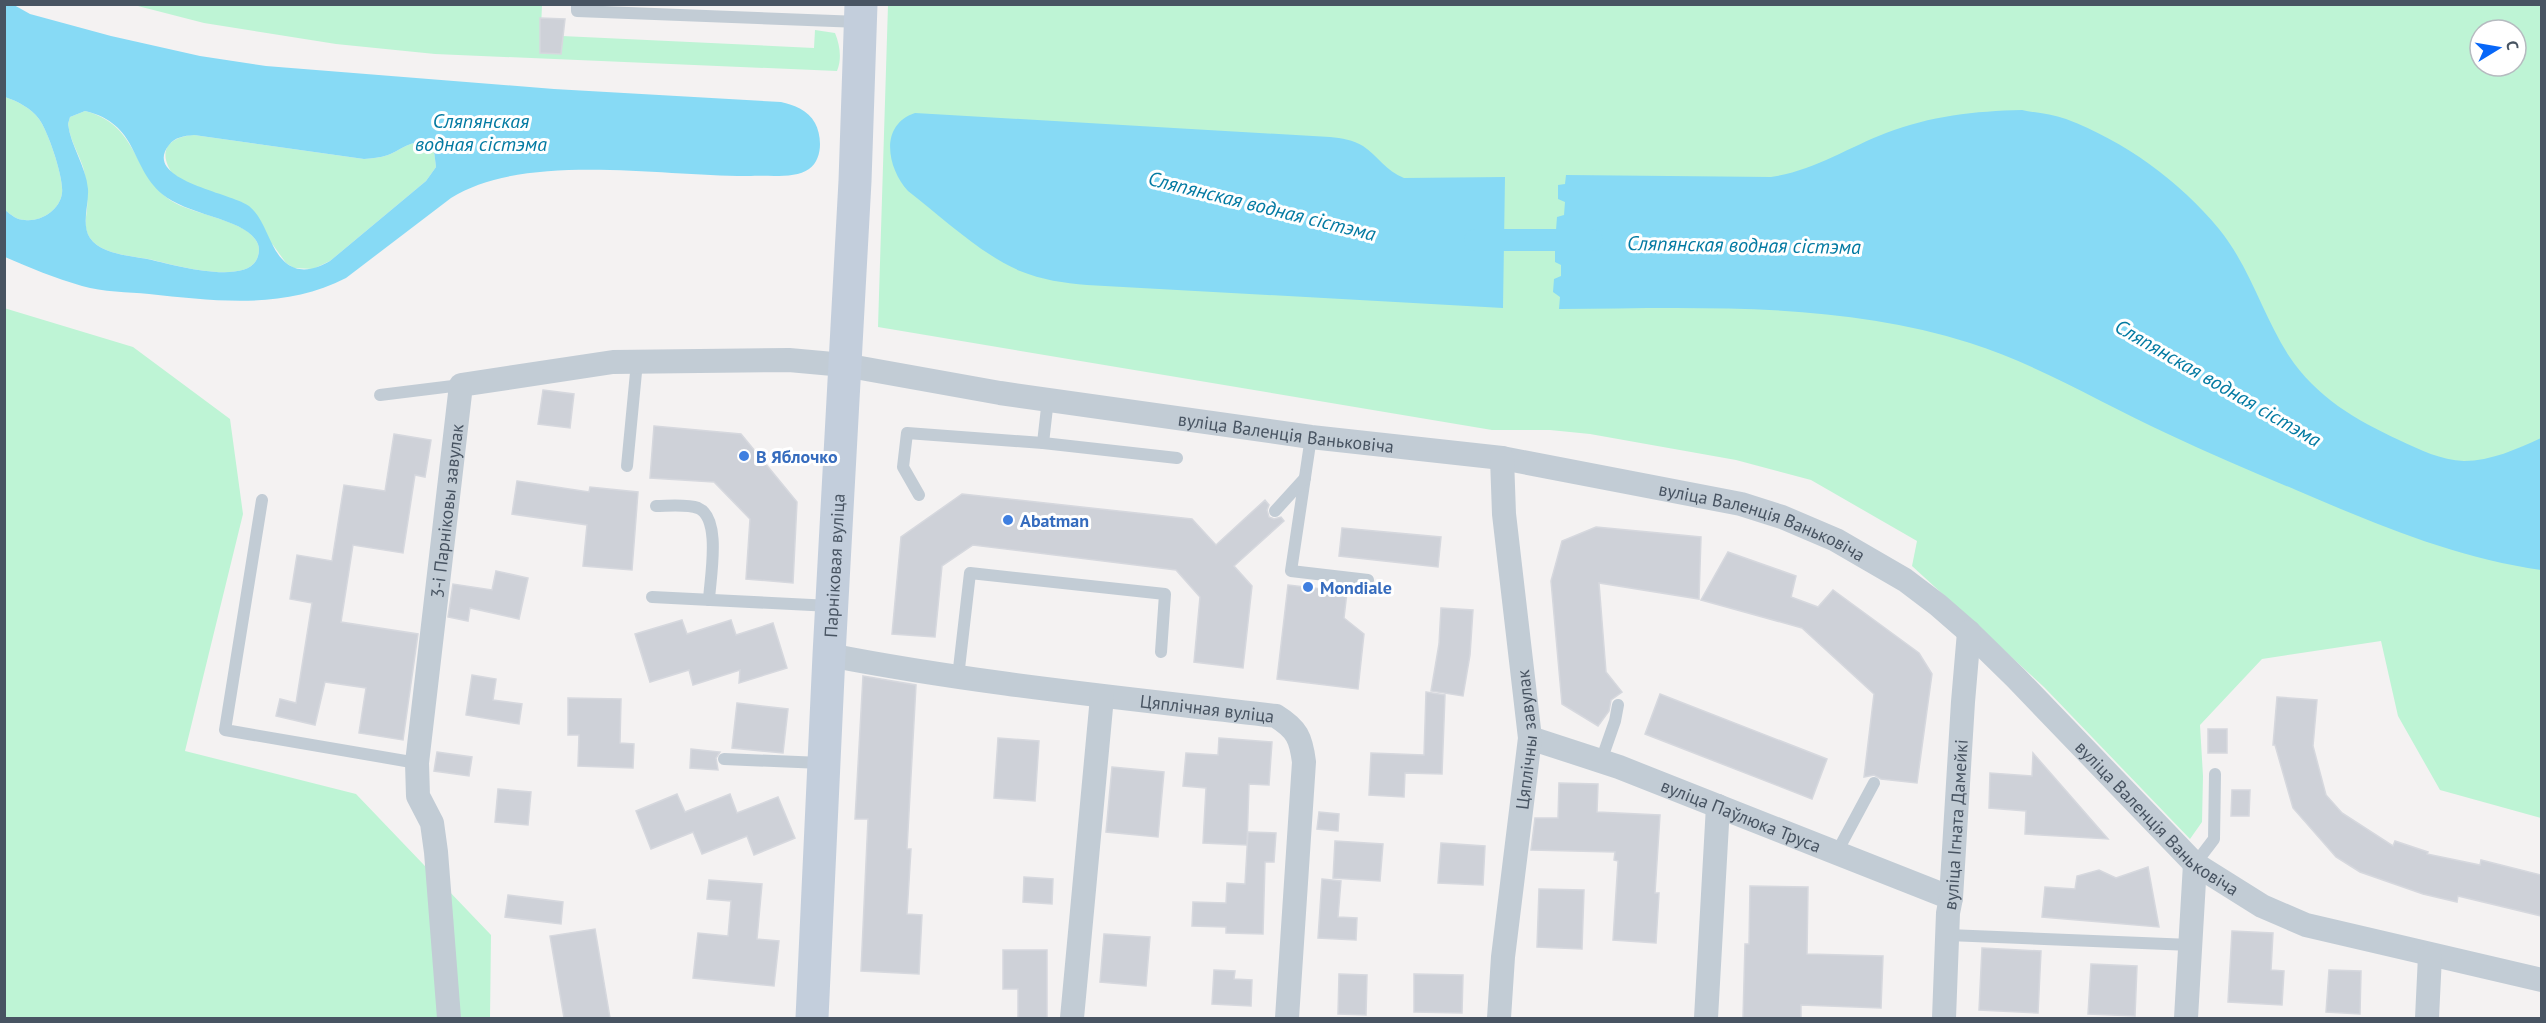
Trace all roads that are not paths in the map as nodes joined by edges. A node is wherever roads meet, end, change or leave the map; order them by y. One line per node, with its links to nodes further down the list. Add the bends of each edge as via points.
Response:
1 (577, 4): 2 (lane, via 577,11)
2 (639, 9): 3 (lane, via 807,18)
3 (861, 13): 5 (street, Парніковая вуліца)
4 (637, 362): 5 (street, via 789,360); 6 (street, via 613,362); 13 (lane)
5 (844, 366): 8 (street, вуліца Валенція Ваньковіча); 22 (street, Парніковая вуліца)
6 (461, 385): 7 (lane); 32 (street, 3-і Парніковы завулак)
7 (380, 395)
8 (1048, 399): 9 (street, вуліца Валенція Ваньковіча); 10 (lane)
9 (1311, 437): 12 (street, вуліца Валенція Ваньковіча); 14 (lane)
10 (1043, 443): 11 (lane); 15 (lane, via 907,433 903,467)
11 (1177, 458)
12 (1502, 458): 23 (street, вуліца Валенція Ваньковіча, via 1742,504 1782,517 1836,540 1905,580); 29 (street, Цяплічны завулак, via 1504,514)
13 (627, 466)
14 (1306, 477): 18 (lane); 19 (lane, via 1291,571)
15 (919, 495)
16 (262, 500): 32 (lane, via 225,730)
17 (656, 506): 21 (lane, via 697,507 707,514 713,537)
18 (1275, 511)
19 (1368, 580)
20 (652, 597): 21 (lane)
21 (709, 600): 22 (lane)
22 (832, 606): 25 (street, Парніковая вуліца)
23 (1970, 632): 38 (street, вуліца Валенція Ваньковіча); 39 (street, вуліца Ігната Дамейкі)
24 (1161, 652): 26 (lane, via 1165,594 970,573)
25 (829, 655): 26 (street, Цяплічная вуліца); 33 (street, Парніковая вуліца)
26 (958, 677): 27 (street, Цяплічная вуліца)
27 (1102, 697): 46 (street); 47 (street, Цяплічная вуліца, via 1276,716 1298,735 1304,762)
28 (1618, 705): 31 (lane)
29 (1530, 738): 31 (street, вуліца Паўлюка Труса); 48 (street, Цяплічны завулак)
30 (724, 759): 33 (lane)
31 (1601, 761): 36 (street, вуліца Паўлюка Труса)
32 (417, 763): 44 (street, 3-і Парніковы завулак, via 418,796 432,823 436,852)
33 (824, 763): 45 (street, Парніковая вуліца)
34 (2215, 774): 38 (lane, via 2214,839)
35 (1874, 783): 37 (lane)
36 (1718, 806): 37 (street, вуліца Паўлюка Труса); 49 (street)
37 (1837, 852): 39 (street, вуліца Паўлюка Труса)
38 (2195, 864): 41 (street); 42 (street, вуліца Валенція Ваньковіча, via 2262,906 2306,925)
39 (1951, 898): 40 (street, вуліца Ігната Дамейкі)
40 (1948, 935): 41 (lane); 50 (street, вуліца Ігната Дамейкі)
41 (2191, 945): 51 (street)
42 (2430, 956): 43 (street, вуліца Валенція Ваньковіча); 52 (street)
43 (2541, 981)
44 (449, 1018)
45 (812, 1018)
46 (1072, 1018)
47 (1287, 1018)
48 (1499, 1018)
49 (1706, 1018)
50 (1944, 1018)
51 (2186, 1018)
52 (2427, 1018)

